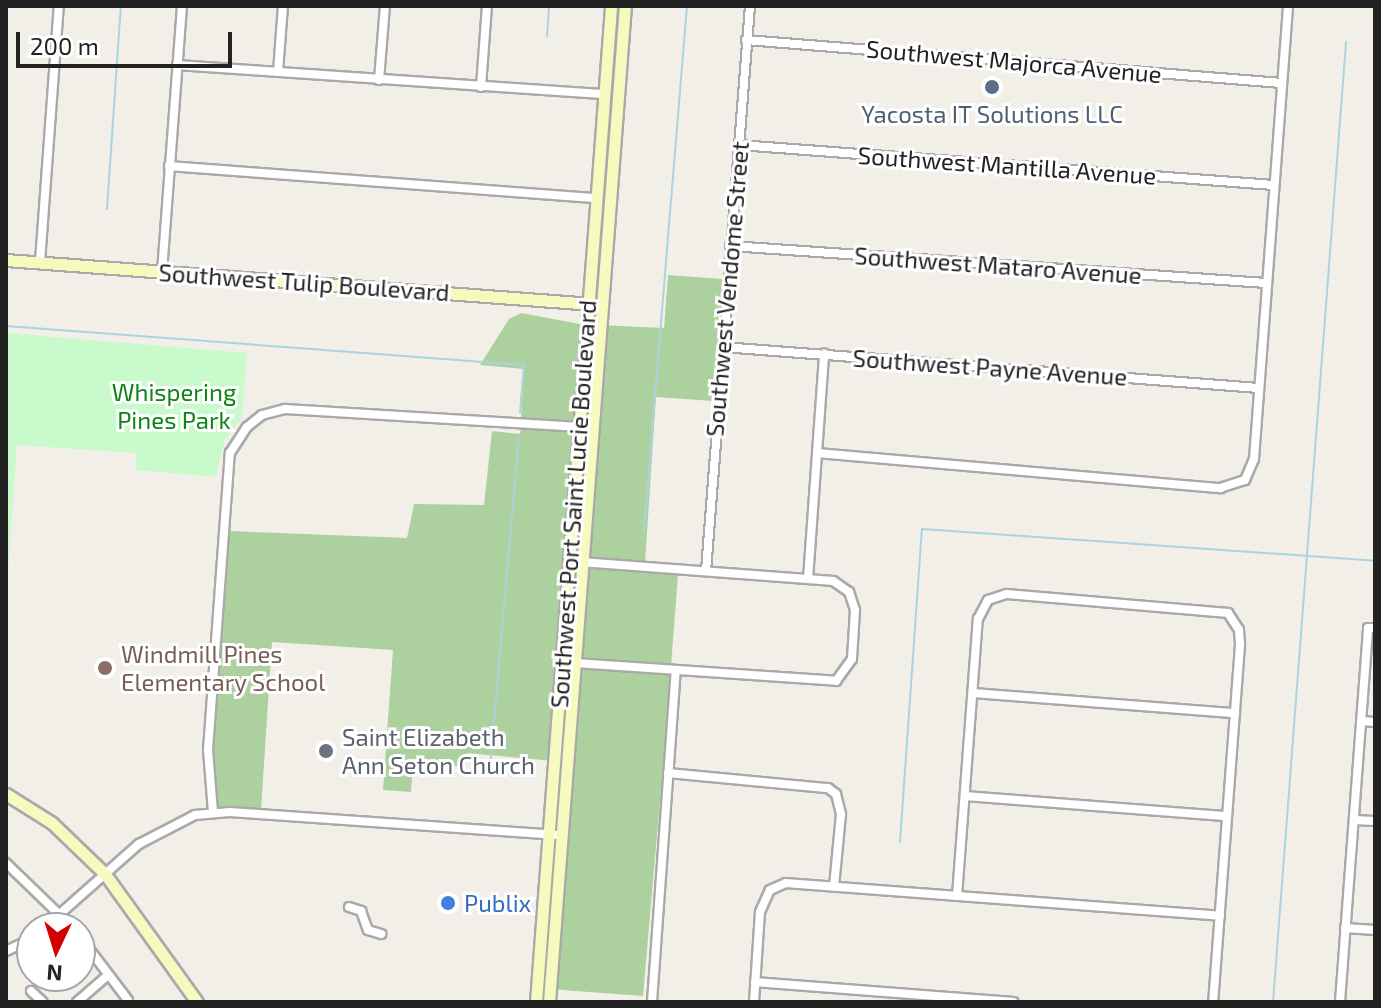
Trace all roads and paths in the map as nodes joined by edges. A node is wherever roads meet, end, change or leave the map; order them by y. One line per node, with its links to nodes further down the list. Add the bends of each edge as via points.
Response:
1 (59, 6): 23 (street)
2 (182, 6): 11 (street)
3 (283, 6): 12 (street)
4 (385, 6): 13 (street)
5 (487, 6): 15 (street)
6 (611, 6): 16 (main road, Southwest Port Saint Lucie Boulevard)
7 (625, 6): 27 (main road, Southwest Port Saint Lucie Boulevard)
8 (750, 6): 10 (street, Southwest Vendome Street)
9 (1288, 6): 14 (street)
10 (746, 40): 14 (street, Southwest Majorca Avenue); 17 (street, Southwest Vendome Street)
11 (177, 65): 12 (street); 18 (street)
12 (278, 72): 13 (street)
13 (379, 80): 15 (street)
14 (1282, 83): 19 (street)
15 (481, 87): 16 (street)
16 (605, 94): 20 (main road, Southwest Port Saint Lucie Boulevard)
17 (739, 145): 19 (street, Southwest Mantilla Avenue); 21 (street, Southwest Vendome Street)
18 (169, 166): 20 (street); 24 (street)
19 (1274, 185): 25 (street)
20 (596, 198): 26 (main road, Southwest Port Saint Lucie Boulevard)
21 (730, 246): 25 (street, Southwest Mataro Avenue); 28 (street, Southwest Vendome Street)
22 (6, 260): 23 (main road, Southwest Tulip Boulevard)
23 (40, 262): 24 (main road, Southwest Tulip Boulevard)
24 (162, 272): 26 (main road, Southwest Tulip Boulevard)
25 (1266, 283): 30 (street)
26 (588, 303): 27 (main road, Southwest Tulip Boulevard); 31 (main road, Southwest Port Saint Lucie Boulevard)
27 (601, 304): 33 (main road, Southwest Port Saint Lucie Boulevard)
28 (722, 347): 29 (street, Southwest Payne Avenue); 34 (street, Southwest Vendome Street)
29 (824, 354): 30 (street, Southwest Payne Avenue); 32 (street)
30 (1258, 388): 32 (street, via 1252,469 1240,484 1220,488)
31 (580, 427): 33 (main road, Southwest Port Saint Lucie Boulevard); 46 (street, via 285,409 262,415 247,427 230,453 208,750)
32 (817, 453): 35 (street)
33 (576, 562): 34 (street); 37 (main road, Southwest Port Saint Lucie Boulevard); 50 (main road, Southwest Port Saint Lucie Boulevard)
34 (706, 571): 35 (street)
35 (808, 579): 38 (street, via 842,585 855,610 852,659 843,677 825,683)
36 (1372, 628): 41 (street)
37 (575, 663): 38 (street); 51 (main road, Southwest Port Saint Lucie Boulevard)
38 (676, 671): 43 (street)
39 (973, 693): 40 (street); 40 (street, via 978,619 988,600 1022,595 1217,610 1234,619 1240,645); 45 (street)
40 (1235, 713): 47 (street)
41 (1361, 721): 42 (street); 48 (street)
42 (1375, 722)
43 (668, 773): 54 (street, via 828,788 840,804); 70 (street)
44 (6, 794): 53 (main road, via 52,823)
45 (965, 796): 47 (street); 55 (street)
46 (213, 812): 50 (street); 53 (street, via 161,828)
47 (1227, 816): 58 (street)
48 (1354, 820): 49 (street); 59 (street)
49 (1375, 821)
50 (548, 834): 51 (street); 68 (main road, Southwest Port Saint Lucie Boulevard)
51 (561, 835): 69 (main road, Southwest Port Saint Lucie Boulevard)
52 (6, 863): 57 (street)
53 (105, 874): 57 (street); 67 (main road)
54 (834, 887): 55 (street); 64 (street, via 786,883 770,890 760,912)
55 (957, 896): 58 (street)
56 (349, 907): 61 (street, via 361,911 368,930)
57 (61, 912)
58 (1220, 916): 73 (street)
59 (1345, 928): 60 (street); 74 (street)
60 (1375, 930)
61 (381, 934)
62 (96, 960): 63 (street)
63 (107, 976): 65 (street); 66 (street)
64 (755, 982): 71 (street); 72 (street)
65 (128, 1000)
66 (77, 1002)
67 (197, 1002)
68 (536, 1002)
69 (549, 1002)
70 (652, 1002)
71 (754, 1002)
72 (1013, 1002)
73 (1213, 1002)
74 (1340, 1002)

